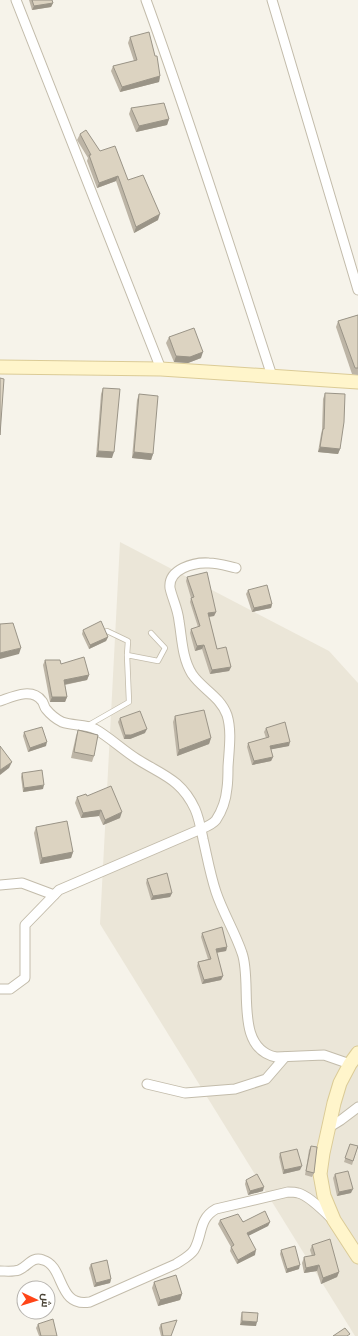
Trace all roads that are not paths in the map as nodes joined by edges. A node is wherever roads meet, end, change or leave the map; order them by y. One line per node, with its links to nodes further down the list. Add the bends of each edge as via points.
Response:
1 (16, 0): 6 (street)
2 (146, 0): 7 (street)
3 (272, 0): 4 (street)
4 (358, 290)
5 (0, 367): 6 (street)
6 (162, 369): 7 (street)
7 (272, 376): 8 (street)
8 (358, 382)
9 (236, 568): 15 (street, via 200,563 178,571 171,580 170,588 180,621 186,659 192,674 218,698 227,716 229,728 227,788 222,809 215,822)
10 (107, 631): 12 (lane, via 128,641)
11 (151, 633): 12 (lane, via 165,648 158,661)
12 (127, 655): 14 (lane, via 129,702)
13 (0, 701): 14 (street, via 20,694 34,695 42,700 45,708 57,720)
14 (86, 726): 15 (street, via 95,729 137,759 172,779 196,810)
15 (201, 830): 17 (street, via 59,890); 20 (street, via 216,893 243,954 247,972 247,1016 251,1033 262,1052 269,1056)
16 (0, 885): 17 (street, via 22,883)
17 (54, 895): 18 (street, via 25,925 25,978 10,989)
18 (0, 990)
19 (358, 1053): 21 (street)
20 (285, 1057): 21 (street, via 324,1055); 22 (street, via 266,1079 235,1088 185,1093)
21 (350, 1064): 24 (street, via 340,1083)
22 (147, 1084)
23 (358, 1107): 24 (street)
24 (328, 1128): 25 (street, via 320,1174 324,1196)
25 (334, 1220): 26 (street); 27 (street, via 300,1193 294,1192 216,1209 209,1213 204,1221 193,1250 186,1258 84,1303 73,1300 53,1267 45,1260 33,1259 19,1270)
26 (358, 1257)
27 (0, 1271)

